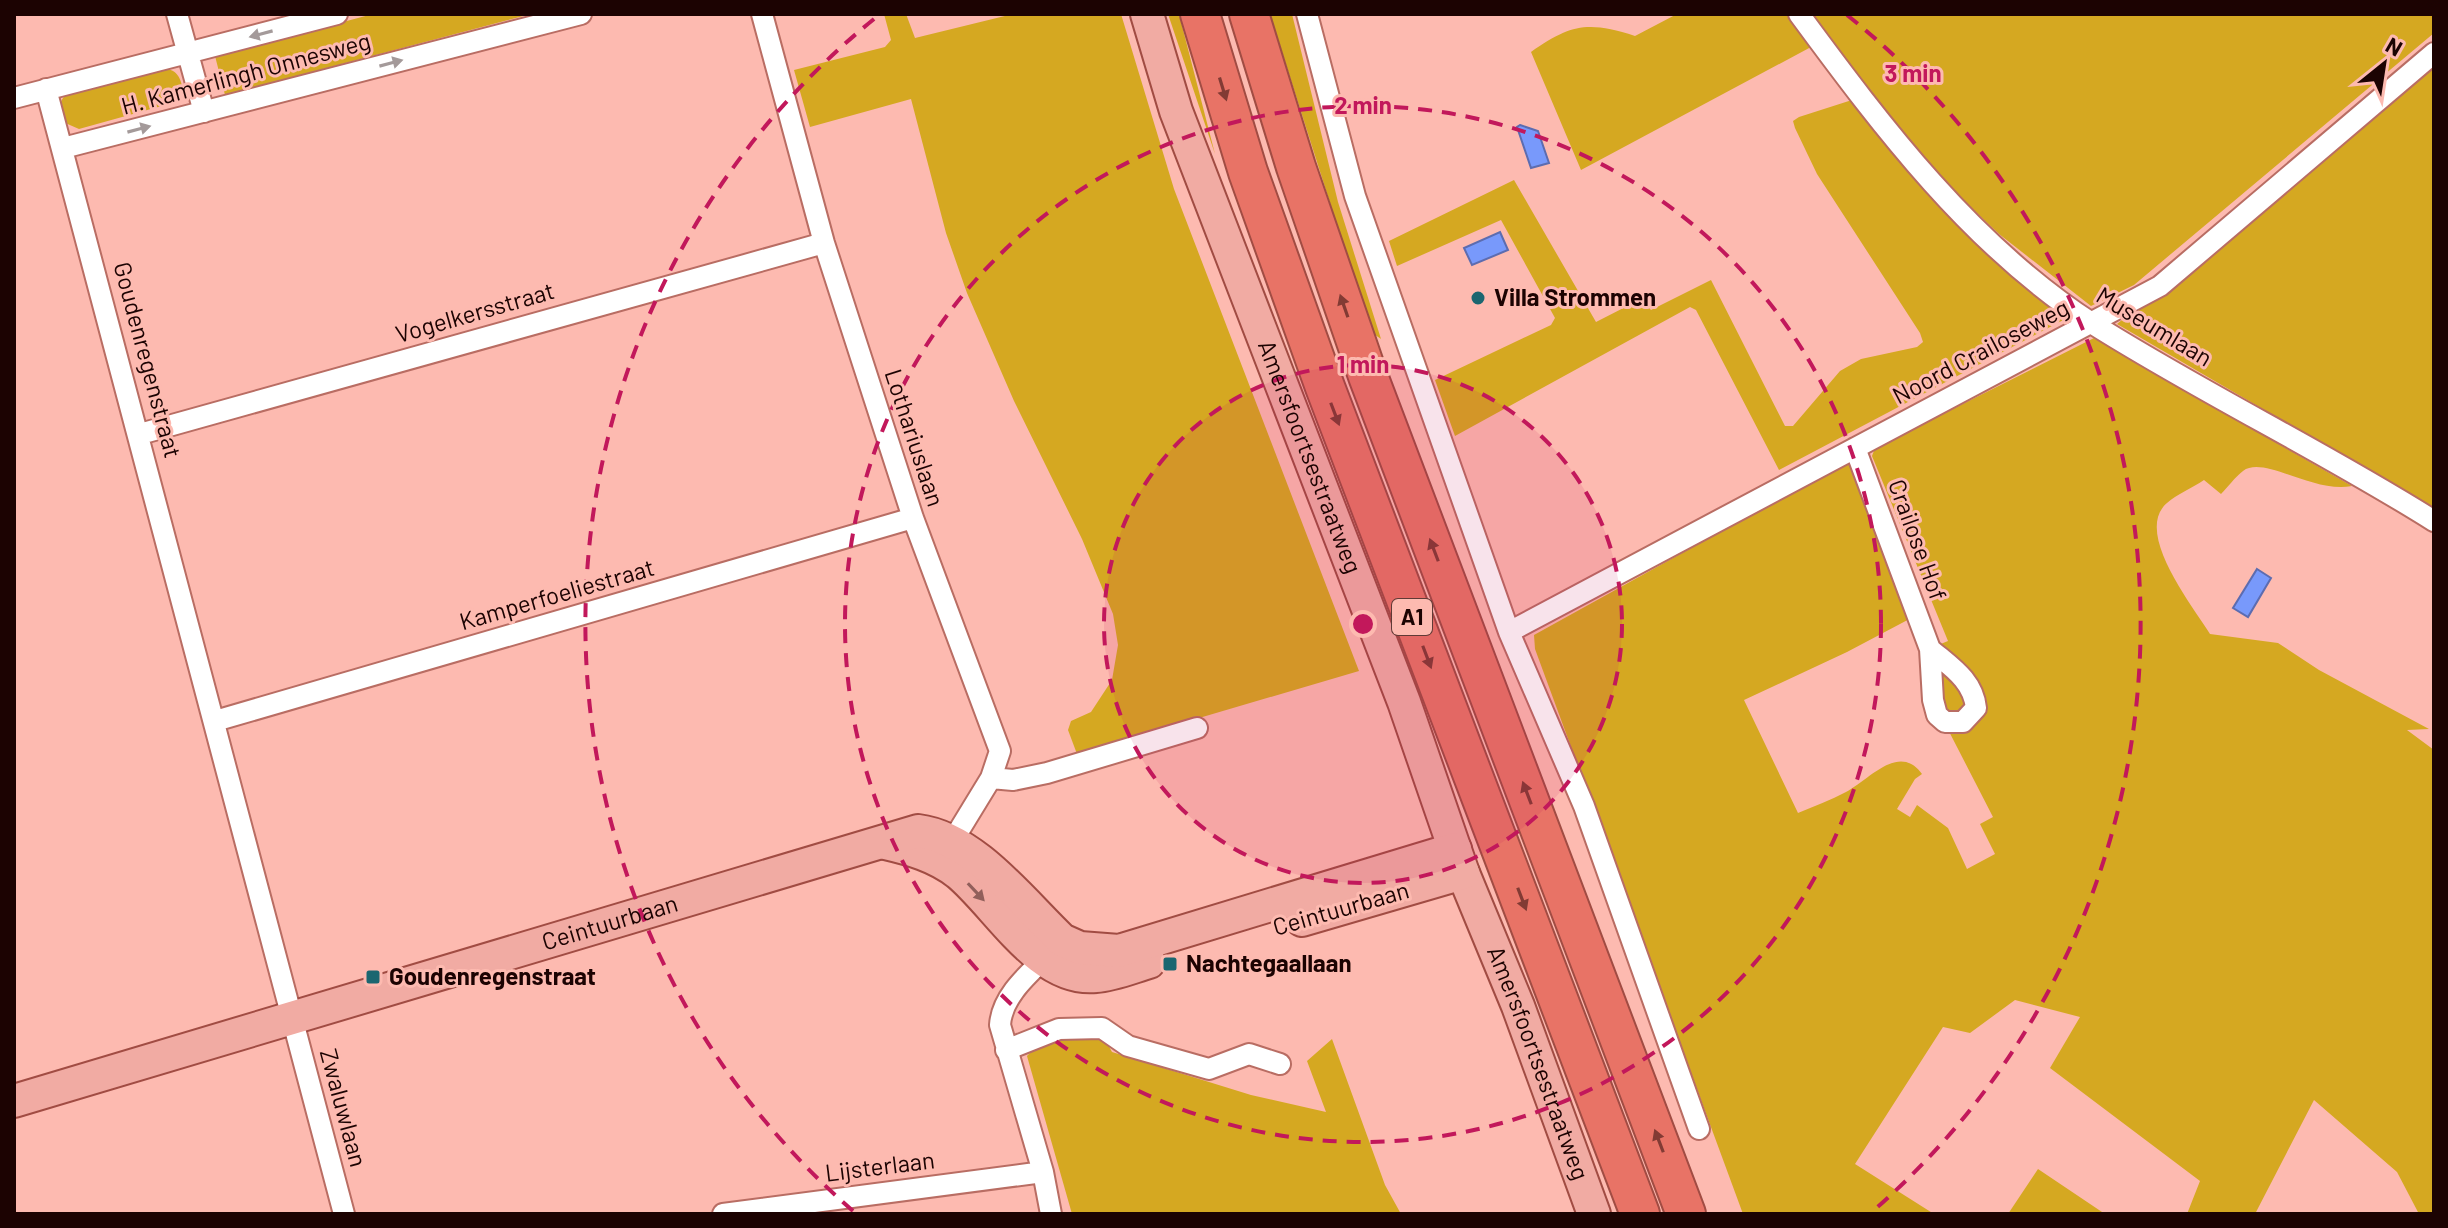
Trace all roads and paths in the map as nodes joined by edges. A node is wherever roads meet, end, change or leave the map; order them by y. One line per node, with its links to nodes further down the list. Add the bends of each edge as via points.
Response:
1 (177, 14): 10 (street)
2 (337, 14): 10 (street, H. Kamerlingh Onnesweg, one-way to 10)
3 (581, 14): 14 (street, H. Kamerlingh Onnesweg, one-way to 3)
4 (762, 14): 16 (street, Lothariuslaan)
5 (1147, 14): 28 (main road, Amersfoortsestraatweg, via 1176,111 1404,702)
6 (1200, 14): 40 (highway, A1, one-way to 40, via 1248,172 1325,387)
7 (1249, 14): 41 (highway, A1, one-way to 7, via 1368,376)
8 (1307, 14): 22 (street, via 1355,196)
9 (1799, 14): 17 (street, Museumlaan, via 1877,119 1974,228)
10 (187, 53): 12 (street, H. Kamerlingh Onnesweg); 14 (street)
11 (2434, 53): 17 (street, Noord Crailoseweg, via 2160,286)
12 (46, 89): 13 (street, H. Kamerlingh Onnesweg); 15 (street, Goudenregenstraat)
13 (14, 98)
14 (204, 112): 15 (street, H. Kamerlingh Onnesweg, one-way to 14)
15 (63, 148): 18 (street, Goudenregenstraat)
16 (824, 243): 18 (street, Vogelkersstraat); 20 (street, Lothariuslaan)
17 (2092, 323): 19 (street, Noord Crailoseweg); 21 (street, Museumlaan)
18 (140, 434): 24 (street, Goudenregenstraat)
19 (1855, 448): 22 (street, Noord Crailoseweg); 23 (street, Crailose Hof)
20 (913, 518): 24 (street, Kamperfoeliestraat); 26 (street, Lothariuslaan, via 1000,751)
21 (2434, 521)
22 (1509, 632): 34 (street, via 1584,806)
23 (1930, 649)
24 (215, 721): 30 (street, Goudenregenstraat)
25 (1197, 728): 26 (street, via 1047,773)
26 (991, 778): 27 (street, Lothariuslaan)
27 (947, 850): 29 (main road, Ceintuurbaan, via 959,875); 30 (main road, Ceintuurbaan, via 885,843)
28 (1459, 861): 29 (main road, Ceintuurbaan, via 1138,948); 39 (main road, Amersfoortsestraatweg)
29 (1052, 950): 31 (street, via 1001,1010)
30 (293, 1015): 33 (main road, Ceintuurbaan); 36 (street, Zwaluwlaan)
31 (1006, 1050): 32 (street, via 1059,1029 1102,1028 1128,1046 1209,1069 1249,1054); 35 (street)
32 (1280, 1064)
33 (14, 1101)
34 (1699, 1129)
35 (1043, 1172): 37 (street, Lijsterlaan); 38 (street)
36 (344, 1214)
37 (723, 1214)
38 (1051, 1214)
39 (1594, 1214)
40 (1640, 1214)
41 (1686, 1214)

